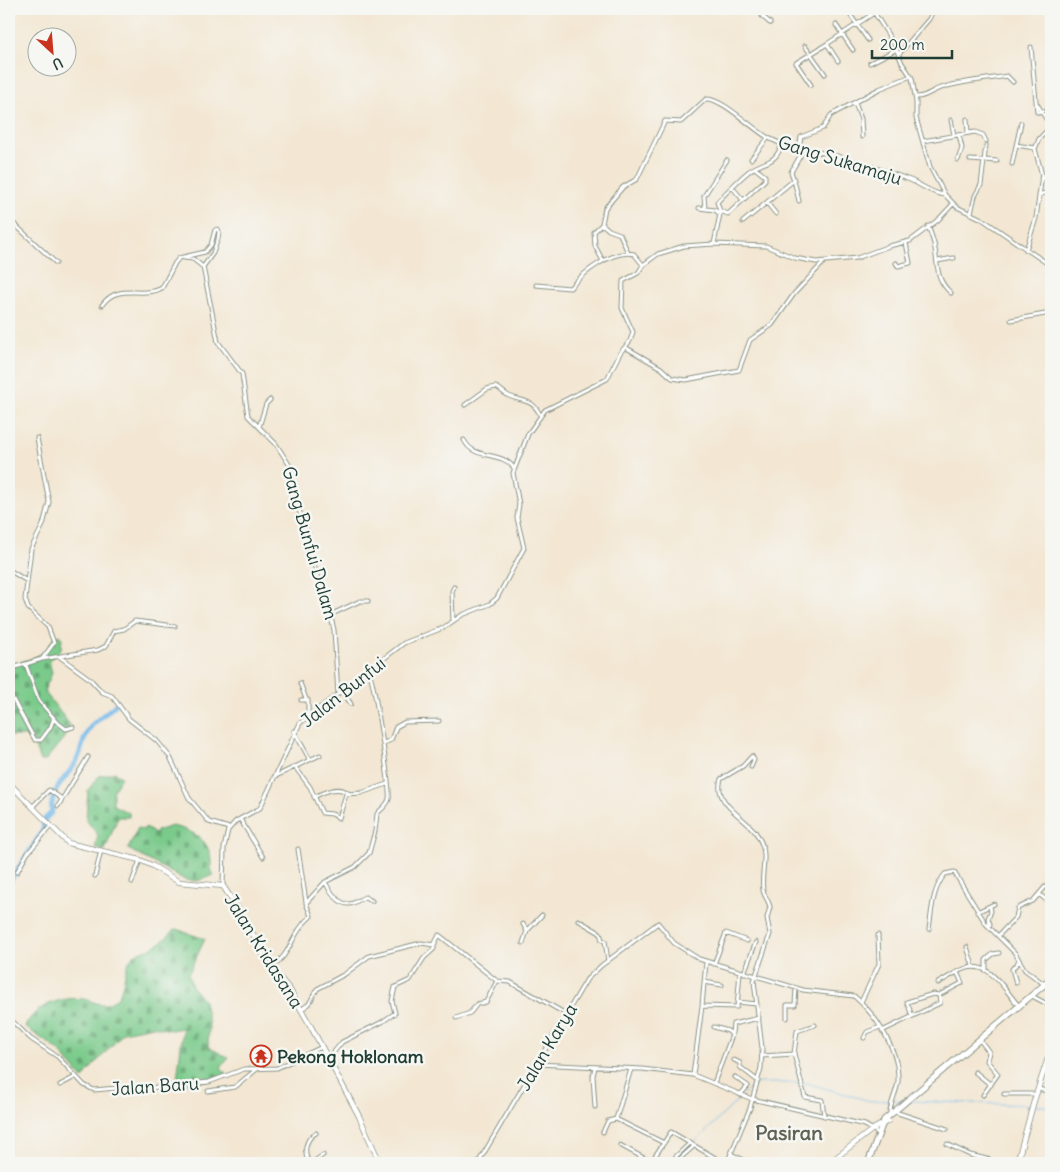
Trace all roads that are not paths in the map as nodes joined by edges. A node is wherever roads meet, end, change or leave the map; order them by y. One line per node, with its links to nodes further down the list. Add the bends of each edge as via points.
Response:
1 (765, 9): 7 (street, via 762,16)
2 (846, 9): 8 (street)
3 (872, 9): 6 (street)
4 (880, 9): 6 (street)
5 (934, 9): 19 (street)
6 (874, 14): 8 (street); 15 (street)
7 (770, 23)
8 (857, 24): 10 (street); 11 (street)
9 (836, 25): 10 (street)
10 (842, 34): 12 (street); 16 (street)
11 (868, 40)
12 (826, 44): 18 (street); 20 (street)
13 (805, 46): 18 (street)
14 (1032, 46): 32 (street, via 1037,112 1043,111)
15 (897, 49): 19 (street); 22 (street)
16 (853, 50)
17 (1051, 53): 21 (street)
18 (811, 54): 23 (street); 26 (street, via 796,63)
19 (899, 54): 24 (street)
20 (838, 61)
21 (1051, 61)
22 (870, 63)
23 (825, 74)
24 (911, 76): 27 (street); 28 (street)
25 (1012, 82): 27 (street, via 1007,76 975,80)
26 (811, 85)
27 (916, 97): 38 (street, via 916,117)
28 (854, 103): 36 (street, via 861,119); 42 (street, via 831,115 823,128 801,137)
29 (967, 119): 33 (street)
30 (951, 120): 35 (street)
31 (1021, 123): 40 (street)
32 (1051, 126): 41 (street)
33 (968, 133): 34 (street); 48 (street, via 982,135 986,143)
34 (959, 135): 35 (street); 46 (street, via 962,148)
35 (954, 136): 38 (street)
36 (862, 137)
37 (768, 138): 39 (street, Gang Sukamaju); 44 (street); 70 (street, Gang Sukamaju, via 723,104 704,100 680,122 665,121 637,179 623,187 605,208)
38 (923, 141): 57 (street, via 932,172)
39 (782, 143): 42 (street, Gang Sukamaju); 51 (street, via 779,153)
40 (1016, 145): 41 (street); 50 (street)
41 (1035, 148): 53 (street)
42 (798, 149): 43 (street, Gang Sukamaju)
43 (803, 151): 54 (street, via 791,172); 57 (street, Gang Sukamaju, via 853,161)
44 (752, 158)
45 (727, 160): 64 (street, via 704,196)
46 (958, 160)
47 (970, 160): 48 (street)
48 (984, 160): 49 (street); 66 (street, via 981,185)
49 (997, 161)
50 (1012, 164)
51 (756, 169): 55 (street); 59 (street, via 765,176 765,180)
52 (1051, 176): 53 (street)
53 (1042, 178): 58 (street)
54 (794, 180): 60 (street); 61 (street)
55 (731, 187): 59 (street); 65 (street, via 717,202)
56 (1051, 191): 58 (street)
57 (945, 195): 62 (street)
58 (1039, 195): 74 (street)
59 (743, 200): 65 (street, via 728,214)
60 (799, 201)
61 (768, 203): 67 (street); 69 (street)
62 (953, 204): 66 (street); 71 (street)
63 (699, 208): 64 (street)
64 (705, 208): 65 (street)
65 (720, 213): 73 (street)
66 (971, 213): 74 (street)
67 (776, 214)
68 (9, 219): 80 (street)
69 (743, 222)
70 (602, 224): 75 (street, via 620,234); 78 (street, via 594,232 593,240)
71 (928, 226): 72 (street); 79 (street)
72 (906, 243): 81 (street, via 857,258); 82 (street, via 910,263 898,266)
73 (714, 244): 81 (street, via 766,246 795,258); 83 (street, via 674,249)
74 (1026, 250): 84 (street)
75 (628, 253): 78 (street); 83 (street, via 634,254)
76 (179, 258): 85 (street, via 193,259); 85 (street, via 205,252 218,229 213,253); 88 (street, via 172,265 162,288 151,292 122,291 106,299)
77 (954, 258): 79 (street)
78 (604, 261): 86 (street, via 583,273 570,288)
79 (937, 261): 87 (street, via 941,282)
80 (56, 263)
81 (823, 263): 91 (street, via 794,294 772,325 750,340 739,370 686,380 672,378)
82 (896, 263)
83 (643, 264): 91 (street, via 638,273 622,285 622,308 633,329)
84 (1051, 266)
85 (203, 267): 95 (street, Gang Bunfui Dalam, via 218,342 242,374 248,416)
86 (536, 285)
87 (951, 293)
88 (102, 305)
89 (1051, 312): 90 (street)
90 (1010, 320)
91 (625, 347): 94 (street, via 607,380)
92 (270, 400): 95 (street)
93 (465, 405): 94 (street, via 487,389 496,387 509,396 528,401)
94 (540, 414): 98 (street)
95 (258, 427): 103 (street, Gang Bunfui Dalam, via 276,444 290,466 293,495 308,532 316,573)
96 (37, 438): 100 (street, via 49,502 43,526 31,549)
97 (464, 440): 98 (street, via 484,455 504,458)
98 (514, 468): 104 (street, Jalan Bunfui, via 519,504 516,518 524,548 497,598)
99 (9, 570): 100 (street)
100 (27, 581): 107 (street, via 26,604 48,627 54,642)
101 (454, 587): 104 (street)
102 (368, 601): 103 (street)
103 (330, 615): 113 (street, Gang Bunfui Dalam, via 337,647 335,664)
104 (452, 622): 110 (street, Jalan Bunfui, via 404,643)
105 (175, 626): 106 (street, via 135,621 114,631 102,649)
106 (60, 657): 107 (street); 138 (street, via 102,692 112,696 129,719 157,741 169,755 189,798 209,822)
107 (42, 659): 108 (street)
108 (26, 665): 109 (street); 118 (street, via 39,702 52,714)
109 (9, 669)
110 (369, 672): 113 (street, Jalan Bunfui); 122 (street)
111 (300, 684): 114 (street)
112 (9, 692): 118 (street, via 36,740 43,738)
113 (340, 692): 116 (street); 117 (street, Jalan Bunfui)
114 (306, 699): 115 (street); 117 (street)
115 (301, 700)
116 (351, 704)
117 (308, 715): 121 (street, Jalan Bunfui)
118 (53, 720): 120 (street, via 66,730)
119 (439, 721): 122 (street, via 405,722 396,727 391,740)
120 (73, 728)
121 (294, 731): 125 (street); 128 (street, Jalan Bunfui)
122 (384, 743): 130 (street)
123 (320, 755): 125 (street)
124 (88, 758): 133 (street)
125 (310, 760): 126 (street)
126 (295, 767): 128 (street); 132 (street)
127 (751, 767): 179 (street, via 752,756 743,766 721,779 720,785 723,800 750,826 763,845 763,890 770,904 767,918 771,932)
128 (273, 778): 136 (street, Jalan Bunfui, via 260,808)
129 (9, 783): 135 (street, Jalan Kridasana)
130 (387, 784): 131 (street, via 361,793); 146 (street, via 389,798 377,814 369,853 355,866)
131 (348, 793): 132 (street, via 331,790); 132 (street, via 342,799 339,818 322,813)
132 (314, 797)
133 (62, 800): 134 (street); 135 (street, via 49,790)
134 (58, 806)
135 (31, 807): 137 (street, Jalan Kridasana)
136 (240, 819): 138 (street, Jalan Bunfui); 141 (street)
137 (50, 827): 140 (street, Jalan Kridasana, via 71,845); 143 (street, via 27,854)
138 (229, 828): 147 (street, via 224,848)
139 (298, 849): 151 (street)
140 (101, 850): 142 (street, Jalan Kridasana); 144 (street)
141 (263, 857)
142 (140, 860): 145 (street); 147 (street, Jalan Kridasana, via 179,882)
143 (17, 872)
144 (95, 876)
145 (132, 882)
146 (325, 882): 150 (street, via 330,892 347,904 365,897); 151 (street)
147 (223, 886): 175 (street, Jalan Kridasana)
148 (1045, 886): 149 (street)
149 (1039, 894): 153 (street); 163 (street, via 1018,908 1016,917)
150 (372, 901)
151 (306, 903): 175 (street, via 312,915 298,928 283,960)
152 (994, 904): 154 (street)
153 (1051, 904)
154 (990, 906): 155 (street); 159 (street)
155 (977, 912): 159 (street); 160 (street, via 959,878 954,872 949,872 935,893)
156 (542, 915): 161 (street)
157 (578, 920): 170 (street, via 600,933)
158 (523, 924): 161 (street)
159 (988, 927): 163 (street)
160 (930, 929)
161 (527, 931): 166 (street)
162 (878, 935): 191 (street, via 879,964)
163 (998, 936): 171 (street)
164 (747, 942): 173 (street, via 726,934)
165 (756, 942): 178 (street)
166 (523, 943)
167 (434, 945): 181 (street, via 440,936); 196 (street, via 421,943 369,956 316,991); 213 (street, via 410,980 395,988 392,1001 395,1013 342,1042)
168 (967, 947): 174 (street)
169 (999, 953): 176 (street, via 986,960)
170 (608, 961): 172 (street, Jalan Karya, via 659,923 680,948); 197 (street, Jalan Karya, via 587,979)
171 (1019, 961): 184 (street, via 1012,969); 185 (street, via 1025,970)
172 (706, 962): 173 (street); 182 (street)
173 (714, 964): 178 (street)
174 (973, 966): 176 (street); 177 (street)
175 (272, 968): 196 (street, Jalan Kridasana)
176 (986, 970): 194 (street)
177 (957, 972): 183 (street); 188 (street, via 962,983)
178 (742, 973): 179 (street); 190 (street)
179 (755, 976): 187 (street); 192 (street)
180 (1051, 979): 185 (main road)
181 (496, 981): 197 (street, via 510,982); 200 (street, via 486,1002)
182 (704, 982): 186 (street); 193 (street)
183 (938, 983)
184 (1016, 983)
185 (1045, 984): 189 (main road)
186 (722, 985)
187 (796, 988): 191 (street, via 846,993); 202 (street, via 795,1005 787,1006)
188 (939, 995): 198 (street, via 940,1003); 198 (street, via 927,995 907,1002)
189 (1031, 996): 194 (main road); 195 (street)
190 (737, 1002): 192 (street); 193 (street, via 737,1007)
191 (861, 1002): 205 (street)
192 (757, 1004): 201 (street)
193 (702, 1006): 221 (street)
194 (1019, 1006): 209 (main road)
195 (1051, 1006)
196 (302, 1009): 210 (street, Jalan Kridasana)
197 (566, 1014): 216 (street, Jalan Karya)
198 (912, 1016): 206 (street)
199 (9, 1018): 222 (street, Jalan Baru, via 31,1039 55,1055)
200 (456, 1018)
201 (759, 1018): 207 (street, via 733,1024); 214 (street)
202 (787, 1018)
203 (815, 1025): 212 (street, via 797,1031)
204 (714, 1027): 207 (street)
205 (880, 1027): 206 (street); 208 (street, via 867,1032)
206 (882, 1031): 237 (street, via 897,1067 898,1081)
207 (732, 1033): 224 (street)
208 (864, 1038)
209 (980, 1040): 227 (street, via 990,1053 987,1061 998,1074); 237 (main road)
210 (322, 1047): 213 (street, Jalan Kridasana); 218 (street, Jalan Baru, via 279,1068)
211 (1051, 1049): 229 (street)
212 (794, 1054): 214 (street); 236 (street, via 805,1097 822,1100)
213 (327, 1056): 253 (street, Jalan Kridasana)
214 (762, 1056): 225 (street)
215 (734, 1060): 225 (street)
216 (536, 1064): 217 (street); 254 (street, Jalan Karya)
217 (595, 1067): 219 (street); 235 (street, via 592,1076)
218 (258, 1068): 222 (street, Jalan Baru, via 244,1069 206,1083 146,1088 94,1090); 228 (street, via 235,1087)
219 (631, 1069): 221 (street); 238 (street)
220 (975, 1072): 227 (street)
221 (693, 1075): 224 (street)
222 (75, 1077): 226 (street)
223 (735, 1077): 232 (street, via 748,1086)
224 (714, 1083): 232 (street)
225 (757, 1083): 234 (street)
226 (60, 1085)
227 (991, 1085): 233 (street)
228 (208, 1091)
229 (1037, 1091): 230 (street); 231 (street); 261 (street)
230 (1051, 1092)
231 (1004, 1094)
232 (742, 1095): 234 (street)
233 (983, 1095)
234 (752, 1100): 236 (street); 249 (street)
235 (595, 1107)
236 (824, 1116): 239 (street)
237 (889, 1117): 239 (street); 240 (street); 243 (main road); 248 (main road)
238 (616, 1119): 241 (street, via 608,1121); 244 (street)
239 (872, 1129): 243 (street); 251 (street)
240 (947, 1129)
241 (603, 1132)
242 (316, 1133): 252 (street, via 306,1142)
243 (878, 1133): 248 (main road)
244 (664, 1143): 246 (street, via 650,1162); 247 (street, via 671,1132)
245 (947, 1144): 260 (street)
246 (620, 1145)
247 (691, 1145): 255 (street); 256 (street); 257 (street)
248 (873, 1151): 259 (main road)
249 (731, 1154): 257 (street); 258 (street)
250 (323, 1155): 252 (street)
251 (832, 1162)
252 (311, 1163)
253 (380, 1163)
254 (478, 1163)
255 (669, 1163)
256 (675, 1163)
257 (726, 1163)
258 (750, 1163)
259 (869, 1163)
260 (1003, 1163)
261 (1017, 1163)

